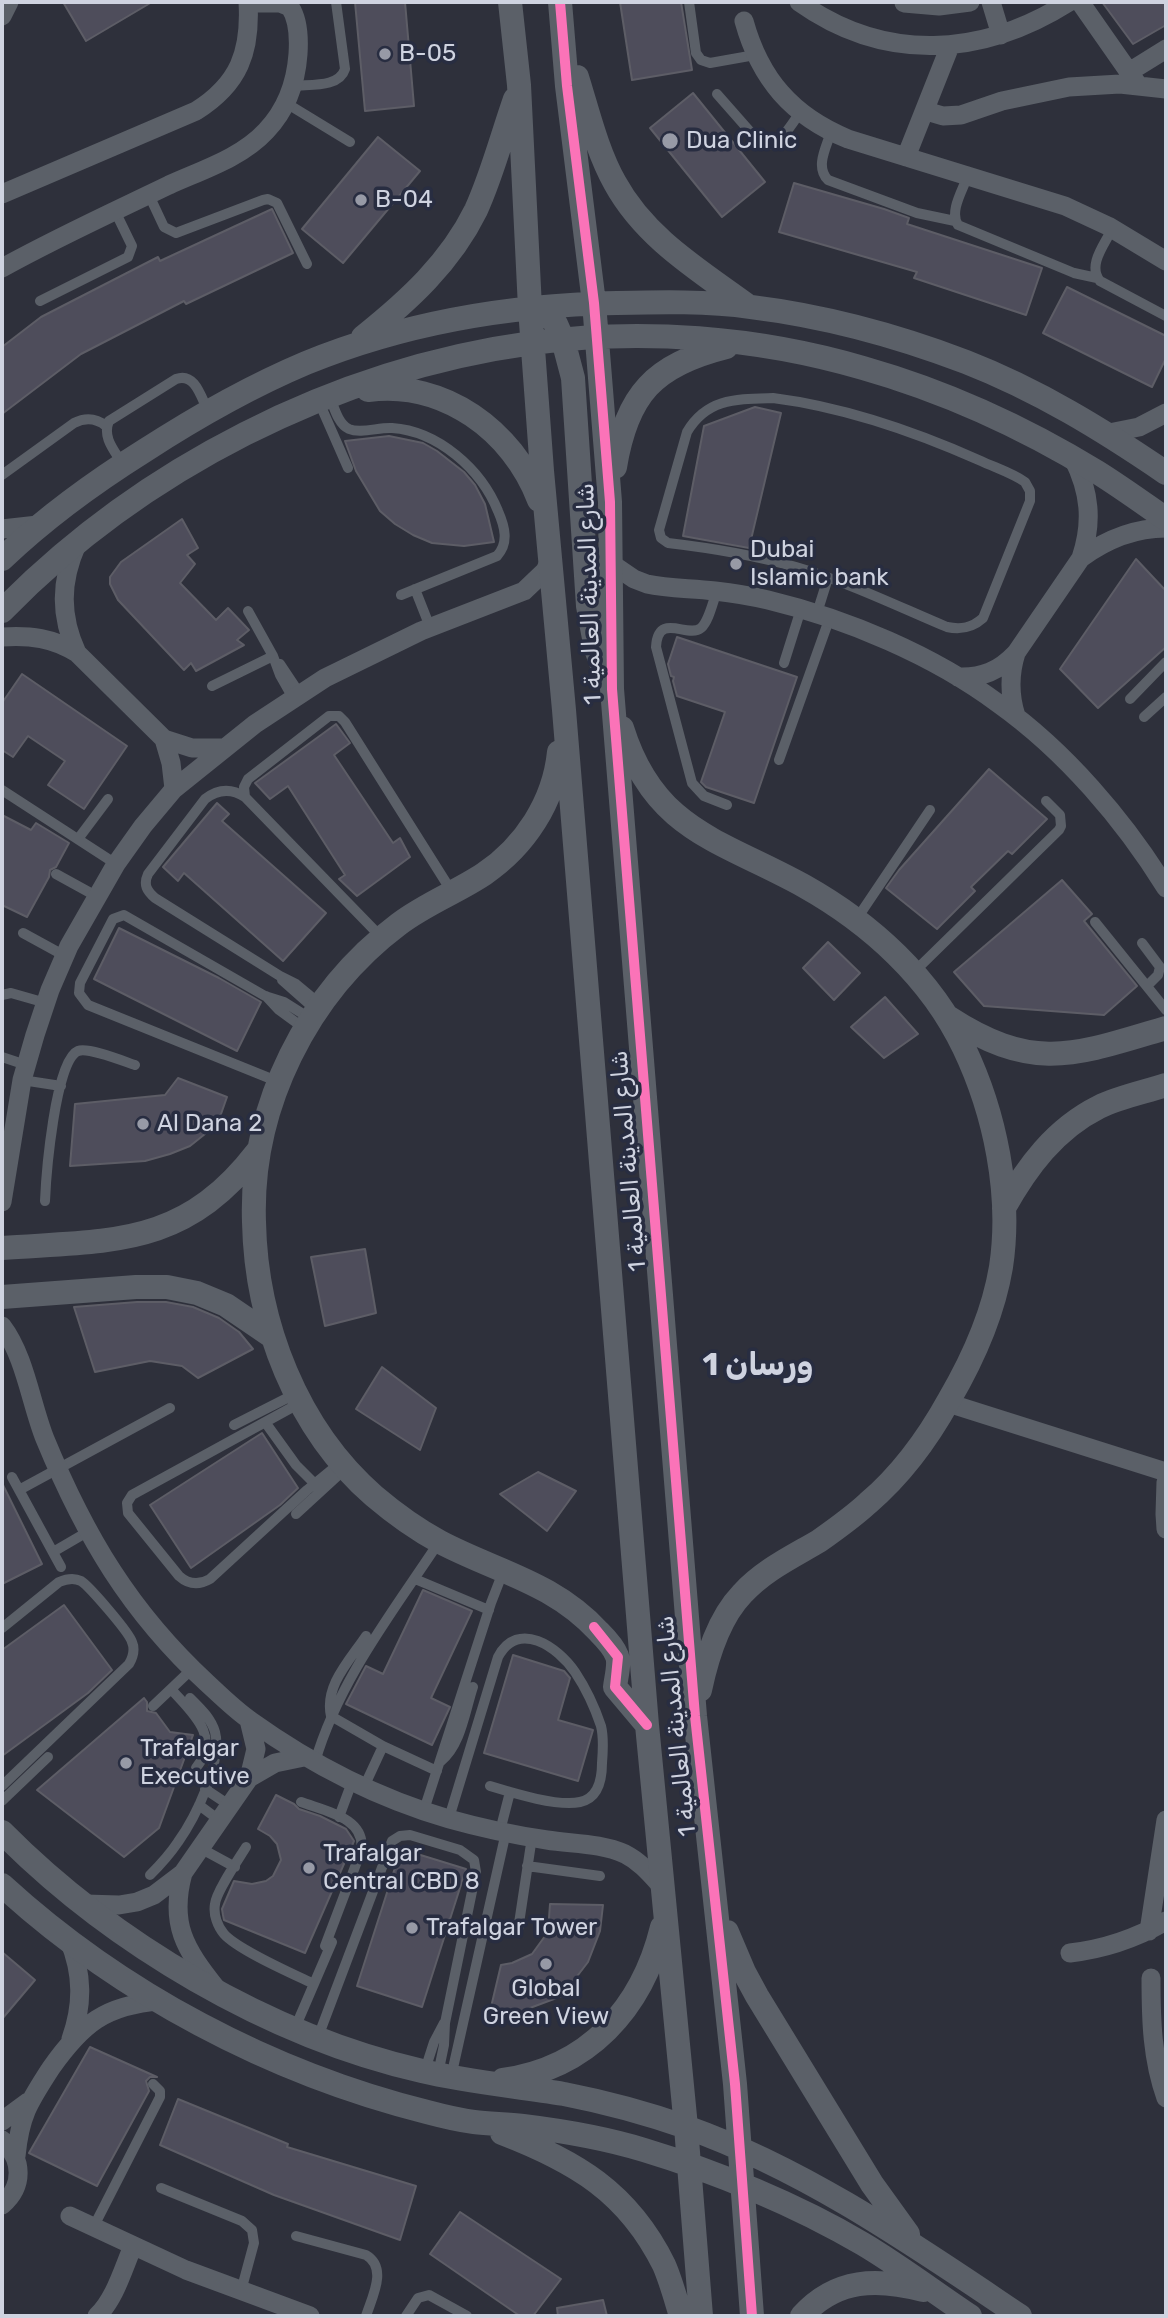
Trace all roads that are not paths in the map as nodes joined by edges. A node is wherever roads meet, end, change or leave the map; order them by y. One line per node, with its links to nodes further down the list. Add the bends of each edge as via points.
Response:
1 (9, 2): 13 (street)
2 (336, 2): 23 (lane, via 344,74)
3 (510, 2): 21 (street, شارع المدينة العالمية 1)
4 (560, 2): 16 (street, شارع المدينة العالمية 1)
5 (689, 2): 19 (lane, via 701,60 710,63)
6 (799, 2): 17 (street, via 862,34 920,46)
7 (970, 2): 12 (street)
8 (991, 2): 15 (street)
9 (1069, 2): 15 (street)
10 (1080, 2): 20 (street)
11 (248, 3): 23 (street, via 280,3 293,11 298,51); 31 (street, via 242,61 211,102)
12 (904, 4)
13 (2, 16)
14 (744, 20): 19 (street)
15 (1001, 34): 17 (street)
16 (564, 39): 41 (street, شارع المدينة العالمية 1); 42 (street, via 604,160 625,201 665,245)
17 (950, 46): 25 (street)
18 (1166, 49): 20 (street)
19 (755, 55): 26 (street, via 773,85)
20 (1133, 78): 22 (street); 25 (street, via 1035,92 952,117)
21 (519, 85): 43 (street, شارع المدينة العالمية 1); 49 (street, via 486,186 462,235 414,295)
22 (1166, 89)
23 (290, 94): 28 (lane); 32 (street, via 267,130 241,151)
24 (717, 94): 26 (lane, via 765,146 776,143)
25 (926, 111): 29 (street)
26 (800, 113): 27 (street)
27 (831, 132): 29 (street); 34 (lane, via 821,164 828,180)
28 (349, 142)
29 (906, 157): 30 (street)
30 (968, 175): 34 (lane, via 954,212); 35 (street, via 1053,202)
31 (2, 194)
32 (149, 195): 33 (street); 37 (lane, via 164,227 176,233 273,200)
33 (115, 211): 38 (street); 40 (lane, via 132,246 128,257)
34 (955, 222): 39 (lane, via 1074,273)
35 (1112, 229): 36 (street); 39 (lane, via 1095,264)
36 (1166, 261)
37 (307, 264)
38 (2, 268)
39 (1097, 278): 44 (lane)
40 (40, 302)
41 (594, 303): 42 (street); 43 (street); 45 (street, شارع المدينة العالمية 1)
42 (749, 306): 54 (street, via 846,325 943,354 1002,377)
43 (530, 308): 46 (street, via 550,314); 47 (street, شارع المدينة العالمية 1); 49 (street, via 439,323)
44 (1166, 316)
45 (597, 338): 46 (street); 48 (street); 60 (street, شارع المدينة العالمية 1)
46 (564, 341): 47 (street); 87 (street, via 573,379 591,628)
47 (533, 343): 50 (street, via 429,364); 63 (street, شارع المدينة العالمية 1)
48 (743, 343): 55 (street, via 822,357 905,381); 60 (street, via 686,359 641,393 623,426)
49 (351, 347): 51 (street, via 264,382)
50 (324, 399): 57 (lane); 63 (street, via 403,390 446,400 498,435 527,472); 66 (street, via 197,461); 72 (lane, via 348,428 403,430 447,449 483,483 500,514 505,539 497,556)
51 (208, 411): 53 (lane, via 191,380 180,377); 56 (street)
52 (1166, 413): 54 (street, via 1139,427)
53 (106, 426): 56 (lane, via 107,438); 59 (lane, via 94,419 74,422)
54 (1109, 433): 58 (street)
55 (1073, 458): 61 (street); 68 (street, via 1089,507)
56 (123, 464): 62 (street)
57 (348, 468)
58 (1166, 473)
59 (2, 475)
60 (610, 502): 70 (street, شارع المدينة العالمية 1)
61 (1166, 519)
62 (38, 525): 64 (street); 69 (street)
63 (548, 525): 67 (street, شارع المدينة العالمية 1)
64 (2, 528)
65 (1166, 528): 68 (street, via 1127,533)
66 (76, 544): 75 (street); 80 (street, via 65,575 63,607)
67 (551, 558): 78 (street, via 545,571 524,591); 91 (street, شارع المدينة العالمية 1)
68 (1081, 558): 81 (street)
69 (2, 559)
70 (612, 564): 73 (street, via 646,584); 87 (street, شارع المدينة العالمية 1)
71 (828, 578): 71 (lane, via 947,627 970,627 983,618 1030,501 1028,486 1021,479 915,435 794,401 733,401 701,414 687,432 659,530 661,538 668,543 765,559); 77 (lane)
72 (415, 589): 74 (lane); 78 (lane)
73 (717, 591): 77 (street); 102 (lane, via 700,629 667,628 656,647 692,783 704,796)
74 (401, 595)
75 (2, 611)
76 (248, 611): 82 (lane)
77 (816, 613): 84 (lane); 85 (street, via 874,634); 96 (lane)
78 (430, 627): 88 (street, via 356,661)
79 (2, 636): 80 (street, via 50,639)
80 (77, 653): 94 (street)
81 (1016, 653): 85 (street, via 984,675); 92 (street, via 1010,691)
82 (273, 656): 86 (lane); 88 (lane)
83 (1166, 662): 90 (lane)
84 (784, 663)
85 (958, 677): 92 (street)
86 (212, 686)
87 (612, 689): 110 (street, via 626,740 667,807 708,839 804,886); 168 (street, شارع المدينة العالمية 1)
88 (296, 696): 95 (street)
89 (1166, 697): 93 (lane)
90 (1130, 699)
91 (564, 710): 108 (street, via 558,762 540,814 505,857); 170 (street, شارع المدينة العالمية 1)
92 (1016, 716): 107 (street, via 1095,793)
93 (1144, 717)
94 (164, 739): 95 (street, via 192,748); 97 (street)
95 (222, 748): 97 (street)
96 (779, 760)
97 (174, 789): 105 (street)
98 (2, 790): 104 (lane)
99 (245, 797): 108 (lane, via 248,779 329,716 339,716); 113 (lane); 121 (lane, via 225,790 205,799 148,874 145,885 155,898 296,984)
100 (108, 799): 104 (lane)
101 (1046, 801): 116 (lane, via 1060,815 1059,830)
102 (727, 805)
103 (930, 810): 110 (lane)
104 (78, 839): 105 (lane)
105 (116, 864): 109 (street)
106 (56, 874): 109 (lane)
107 (1164, 881)
108 (452, 892): 113 (street)
109 (96, 896): 115 (street)
110 (856, 920): 116 (street)
111 (1095, 922): 117 (lane)
112 (23, 933): 115 (lane)
113 (382, 938): 121 (street, via 345,975)
114 (1142, 943): 117 (lane, via 1160,967)
115 (65, 956): 119 (street)
116 (914, 972): 122 (street)
117 (1147, 986): 120 (lane)
118 (2, 995): 119 (lane, via 11,993)
119 (46, 1003): 127 (street)
120 (1166, 1010)
121 (314, 1016): 128 (street); 128 (lane, via 265,996 124,915 113,919 79,988 81,999 88,1006)
122 (947, 1016): 123 (street, via 1006,1047 1049,1054 1093,1050); 134 (street, via 987,1109)
123 (1166, 1028)
124 (2, 1057): 127 (lane)
125 (135, 1065): 130 (lane, via 78,1051 69,1059)
126 (231, 1069): 128 (lane)
127 (24, 1073): 130 (lane); 133 (street)
128 (278, 1085): 131 (street)
129 (1166, 1085): 134 (street, via 1100,1106 1070,1125 1043,1149)
130 (61, 1086): 132 (lane, via 49,1143)
131 (257, 1152): 135 (street, via 216,1197 164,1227 104,1241); 138 (street, via 256,1256)
132 (45, 1201)
133 (2, 1202)
134 (1004, 1208): 140 (street, via 995,1293 977,1346)
135 (2, 1248)
136 (2, 1297): 138 (street, via 167,1287 226,1305)
137 (2, 1326): 145 (street, via 19,1357)
138 (273, 1336): 139 (street)
139 (298, 1398): 142 (lane); 143 (lane); 144 (street)
140 (948, 1403): 146 (street); 168 (street, via 916,1452 870,1501 741,1595 710,1651)
141 (170, 1408): 145 (lane)
142 (265, 1422): 149 (lane); 149 (lane, via 132,1495 128,1513 178,1576 199,1584)
143 (234, 1425)
144 (344, 1465): 149 (lane); 151 (lane); 154 (street, via 383,1503)
145 (57, 1469): 150 (lane); 153 (street)
146 (1166, 1472)
147 (12, 1477): 150 (lane)
148 (1166, 1482): 152 (street)
149 (315, 1484)
150 (19, 1490): 155 (lane)
151 (296, 1514)
152 (1166, 1529)
153 (89, 1531): 155 (lane); 162 (street, via 144,1618)
154 (439, 1541): 157 (street); 158 (lane)
155 (53, 1552): 156 (lane)
156 (61, 1567)
157 (504, 1571): 159 (lane); 170 (street, via 565,1601 603,1636 618,1657 615,1687)
158 (415, 1578): 159 (lane); 167 (lane, via 352,1673)
159 (489, 1610): 174 (lane)
160 (2, 1628): 178 (lane, via 59,1582 77,1579 128,1634 134,1650 129,1664)
161 (366, 1636): 167 (lane, via 330,1693)
162 (192, 1669): 164 (lane); 169 (street)
163 (473, 1687): 174 (lane, via 454,1744)
164 (171, 1689): 166 (lane); 175 (lane, via 205,1733 207,1748)
165 (190, 1698): 180 (lane, via 215,1732 216,1753)
166 (153, 1706)
167 (331, 1716): 171 (lane); 173 (lane)
168 (695, 1716): 202 (street, شارع المدينة العالمية 1)
169 (249, 1720): 173 (street); 176 (street, via 256,1749)
170 (647, 1725): 203 (street, شارع المدينة العالمية 1)
171 (383, 1746): 174 (lane); 177 (lane)
172 (47, 1757): 182 (lane)
173 (310, 1760): 176 (street, via 275,1763); 177 (street)
174 (439, 1766): 185 (lane)
175 (197, 1768)
176 (249, 1778): 186 (street)
177 (358, 1785): 185 (street); 187 (lane)
178 (2, 1786)
179 (490, 1786): 181 (lane)
180 (205, 1788): 184 (lane); 186 (lane)
181 (510, 1792): 188 (lane, via 580,1802 596,1792 602,1771 600,1725 575,1672 556,1651 526,1638 506,1645 498,1657); 191 (lane)
182 (2, 1801)
183 (301, 1802): 187 (lane)
184 (199, 1805): 186 (lane); 198 (lane, via 178,1843)
185 (424, 1810): 188 (street)
186 (224, 1812): 194 (street)
187 (339, 1817): 208 (lane, via 359,1830 362,1844)
188 (449, 1818): 191 (street)
189 (1166, 1821): 205 (street)
190 (2, 1832): 204 (street)
191 (503, 1832): 192 (street); 216 (lane)
192 (532, 1837): 195 (lane); 203 (street, via 615,1850 636,1861)
193 (246, 1847): 196 (lane)
194 (200, 1848): 196 (lane); 197 (street)
195 (527, 1866): 199 (lane); 206 (lane)
196 (235, 1867): 211 (lane, via 215,1904 224,1934)
197 (183, 1873): 204 (street, via 137,1902); 212 (street, via 177,1906 183,1938)
198 (150, 1875)
199 (600, 1876)
200 (2, 1885): 207 (street)
201 (351, 1896): 211 (lane)
202 (716, 1896): 225 (street, شارع المدينة العالمية 1); 235 (street, via 733,1947 757,1996 872,2184)
203 (665, 1899): 217 (street, via 658,1943 645,1978 625,2010 600,2037 552,2067); 223 (street, شارع المدينة العالمية 1)
204 (85, 1904): 212 (street)
205 (1158, 1926): 209 (street, via 1111,1946)
206 (518, 1930)
207 (69, 1940): 213 (street); 215 (street, via 81,1990)
208 (325, 1946)
209 (1070, 1953)
210 (1151, 1978): 219 (street, via 1152,2040)
211 (314, 1984): 214 (lane)
212 (219, 1992): 214 (street)
213 (160, 2001): 215 (street, via 118,2009); 222 (street, via 244,2046 334,2084)
214 (306, 2034): 216 (street, via 370,2058); 216 (lane, via 396,1838 405,1835 465,1852 477,1872)
215 (70, 2040): 220 (street)
216 (438, 2075): 217 (street)
217 (482, 2083): 223 (street, via 595,2101)
218 (153, 2084): 232 (lane, via 160,2097)
219 (1166, 2098)
220 (28, 2102): 221 (street); 226 (street)
221 (2, 2121)
222 (475, 2122): 227 (street, via 562,2131); 243 (street, via 565,2160 605,2188 653,2246)
223 (686, 2127): 225 (street); 227 (street, شارع المدينة العالمية 1)
224 (2, 2140): 226 (street)
225 (739, 2147): 228 (street, شارع المدينة العالمية 1); 235 (street, via 848,2204)
226 (16, 2156): 230 (street, via 19,2179)
227 (688, 2165): 228 (street); 244 (street, شارع المدينة العالمية 1)
228 (741, 2186): 237 (street, via 823,2222); 245 (street, شارع المدينة العالمية 1)
229 (161, 2188): 236 (lane, via 242,2221 252,2230 254,2243)
230 (4, 2206)
231 (70, 2216): 232 (street)
232 (94, 2226): 234 (street)
233 (296, 2235): 240 (lane, via 366,2255 375,2262 378,2273)
234 (133, 2246): 236 (street); 238 (street)
235 (919, 2248): 248 (street)
236 (241, 2292): 239 (street)
237 (935, 2293): 246 (street, via 895,2283 857,2284 822,2298); 247 (street)
238 (106, 2314)
239 (310, 2316)
240 (366, 2316)
241 (406, 2316): 242 (lane, via 418,2298 429,2295)
242 (467, 2316)
243 (681, 2316)
244 (701, 2316)
245 (751, 2316)
246 (802, 2316)
247 (970, 2316)
248 (1020, 2316)

